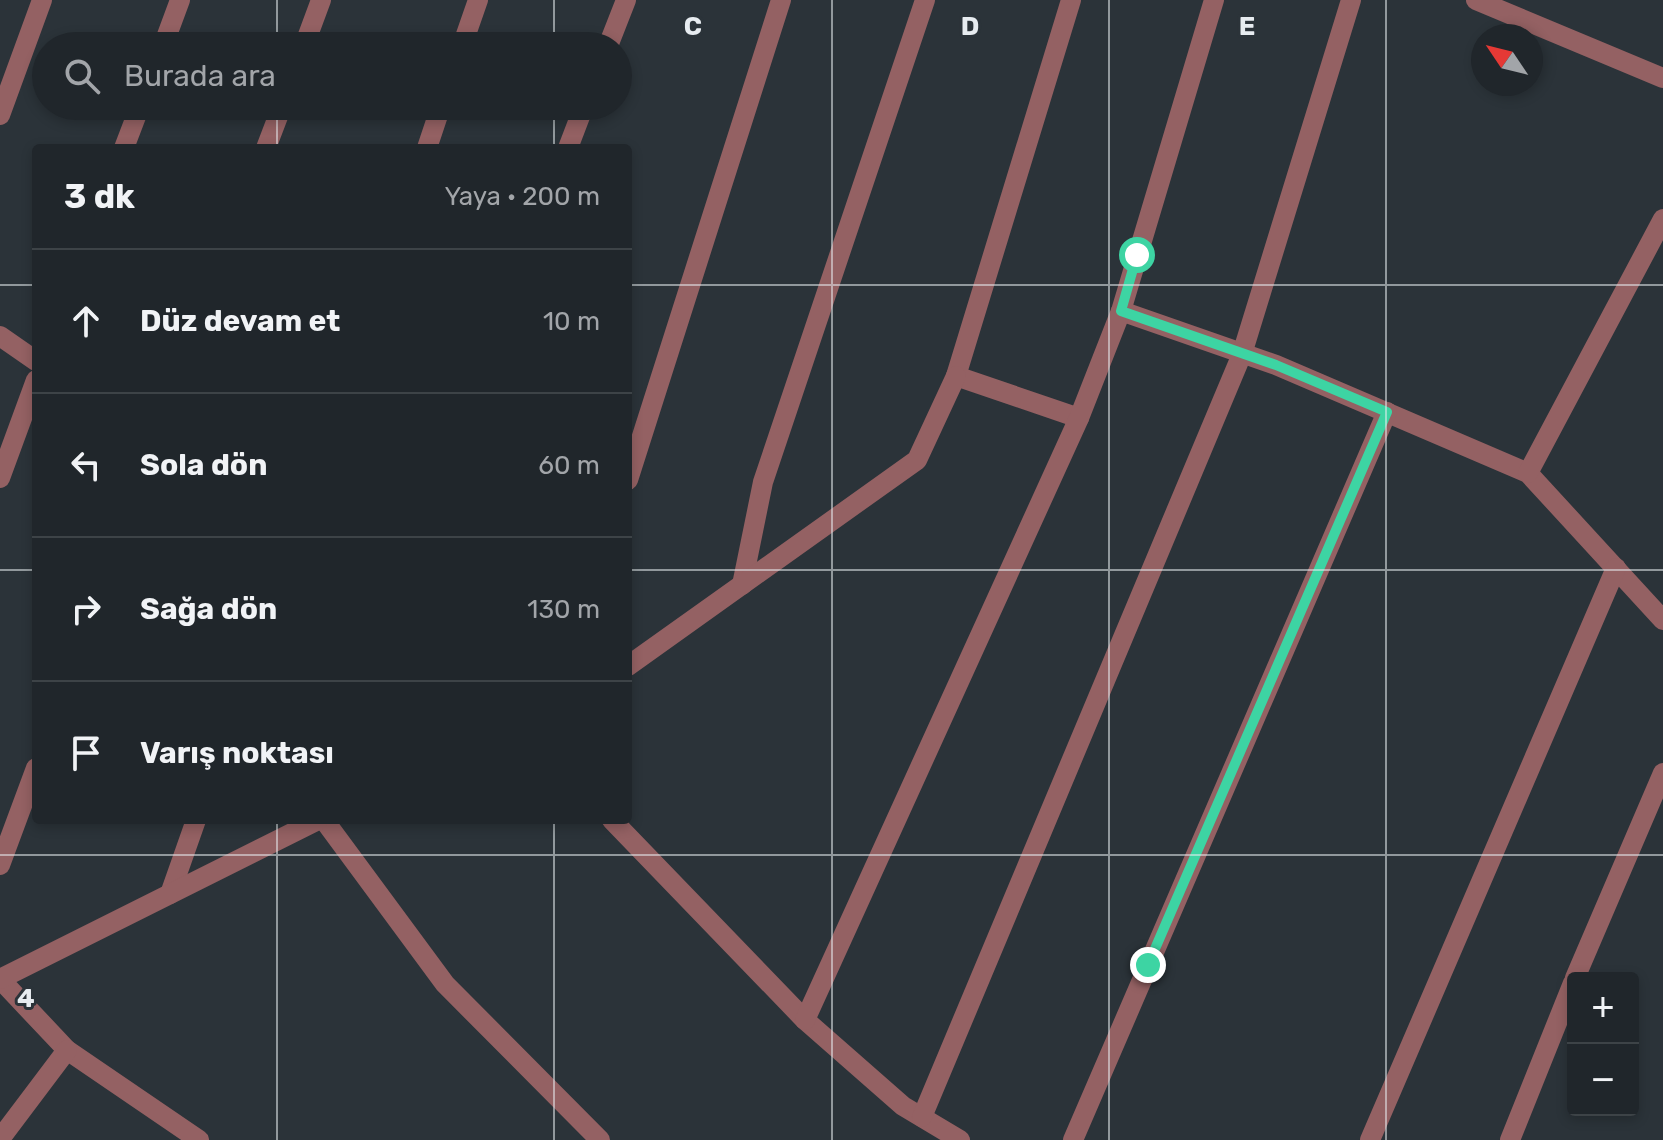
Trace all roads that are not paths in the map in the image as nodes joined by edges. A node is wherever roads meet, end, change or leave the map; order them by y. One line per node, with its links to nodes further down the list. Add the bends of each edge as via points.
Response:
1 (42, 0): 17 (street)
2 (180, 0): 12 (street)
3 (321, 0): 13 (street)
4 (478, 0): 14 (street)
5 (626, 0): 15 (street)
6 (781, 0): 35 (street)
7 (925, 0): 39 (street, via 763,482)
8 (1071, 0): 31 (street)
9 (1214, 0): 27 (street)
10 (1351, 0): 29 (street)
11 (1476, 0): 16 (street)
12 (168, 32)
13 (309, 32)
14 (467, 32)
15 (613, 32)
16 (1663, 78)
17 (0, 115)
18 (135, 120): 22 (street)
19 (277, 120): 23 (street)
20 (436, 120): 24 (street)
21 (579, 120): 25 (street)
22 (126, 144)
23 (268, 144)
24 (428, 144)
25 (570, 144)
26 (1663, 219): 36 (street)
27 (1121, 311): 29 (street); 34 (street)
28 (0, 336): 30 (street)
29 (1242, 354): 33 (street); 55 (street)
30 (32, 358)
31 (956, 376): 34 (street); 39 (street, via 917,460)
32 (32, 391): 37 (street)
33 (1387, 412): 36 (street); 60 (street)
34 (1079, 418): 53 (street)
35 (632, 467)
36 (1528, 473): 38 (street)
37 (0, 478)
38 (1616, 568): 40 (street); 61 (street)
39 (742, 585): 41 (street)
40 (1663, 620)
41 (632, 663)
42 (1663, 773): 50 (street)
43 (32, 779): 48 (street)
44 (195, 824): 49 (street)
45 (313, 824): 49 (street)
46 (324, 824): 58 (street, via 445,984)
47 (616, 824): 53 (street)
48 (0, 865)
49 (170, 894): 51 (street)
50 (1578, 972)
51 (0, 979): 54 (street)
52 (1567, 998): 62 (street)
53 (805, 1020): 55 (street)
54 (67, 1050): 56 (street); 57 (street)
55 (922, 1117): 59 (street)
56 (0, 1139)
57 (199, 1140)
58 (600, 1140)
59 (960, 1140)
60 (1073, 1140)
61 (1370, 1140)
62 (1510, 1140)

